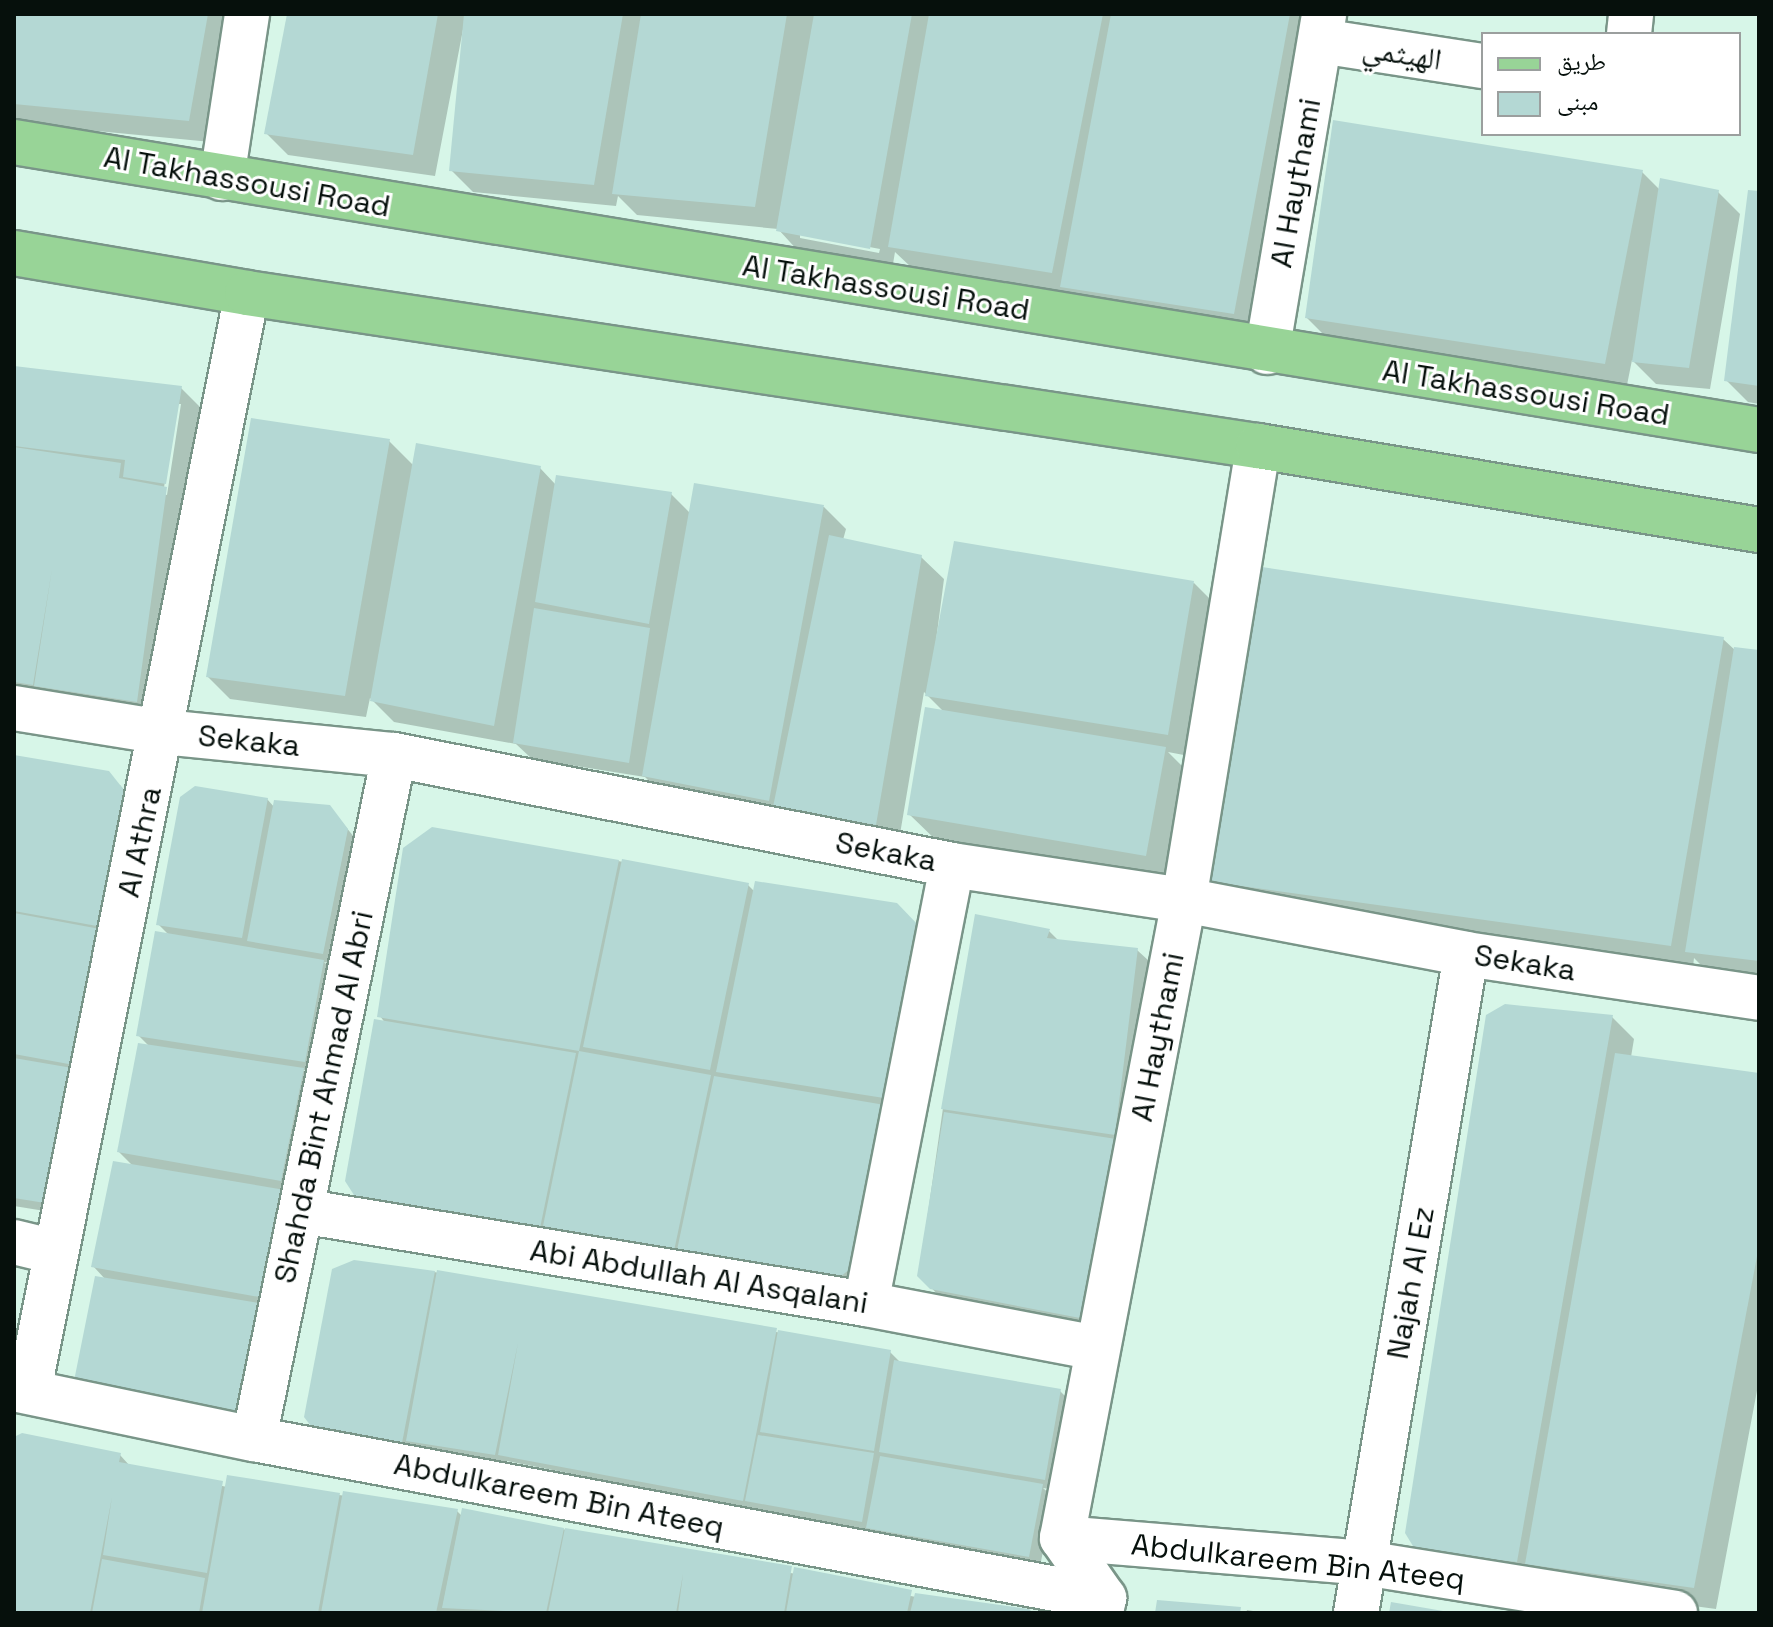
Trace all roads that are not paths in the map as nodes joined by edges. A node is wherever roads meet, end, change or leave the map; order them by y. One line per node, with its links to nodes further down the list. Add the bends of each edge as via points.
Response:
1 (247, 14): 5 (street)
2 (1322, 28): 3 (street, الهيثمي); 8 (street, Al Haythami)
3 (1481, 66)
4 (14, 142): 5 (main road, Al Takhassousi Road)
5 (222, 178): 8 (main road, Al Takhassousi Road)
6 (14, 253): 7 (main road)
7 (247, 293): 10 (main road); 16 (street, Al Athra)
8 (1267, 352): 9 (main road, Al Takhassousi Road)
9 (1758, 430)
10 (1258, 446): 12 (main road); 19 (street, Al Haythami)
11 (1759, 521): 12 (main road)
12 (1709, 522): 13 (main road); 14 (street)
13 (1759, 530)
14 (1759, 537)
15 (14, 708): 16 (street, Sekaka)
16 (163, 732): 17 (street, Sekaka); 23 (street, Al Athra)
17 (394, 755): 18 (street, Sekaka); 22 (street, Shahda Bint Ahmad Al Abri)
18 (952, 865): 19 (street, Sekaka); 24 (street)
19 (1184, 900): 20 (street, Sekaka); 25 (street, Al Haythami)
20 (1466, 954): 21 (street, Sekaka); 29 (street, Najah Al Ez)
21 (1759, 998)
22 (301, 1211): 24 (street, Abi Abdullah Al Asqalani); 27 (street, Shahda Bint Ahmad Al Abri)
23 (34, 1247): 26 (street, Al Athra)
24 (866, 1304): 25 (street, Abi Abdullah Al Asqalani)
25 (1097, 1348): 28 (street, Al Haythami)
26 (22, 1390): 27 (street, Abdulkareem Bin Ateeq)
27 (254, 1439): 30 (street, Abdulkareem Bin Ateeq)
28 (1062, 1538): 29 (street, Abdulkareem Bin Ateeq); 30 (street)
29 (1364, 1563): 31 (street, Najah Al Ez); 32 (street, Abdulkareem Bin Ateeq)
30 (1103, 1605)
31 (1356, 1613)
32 (1675, 1613)

